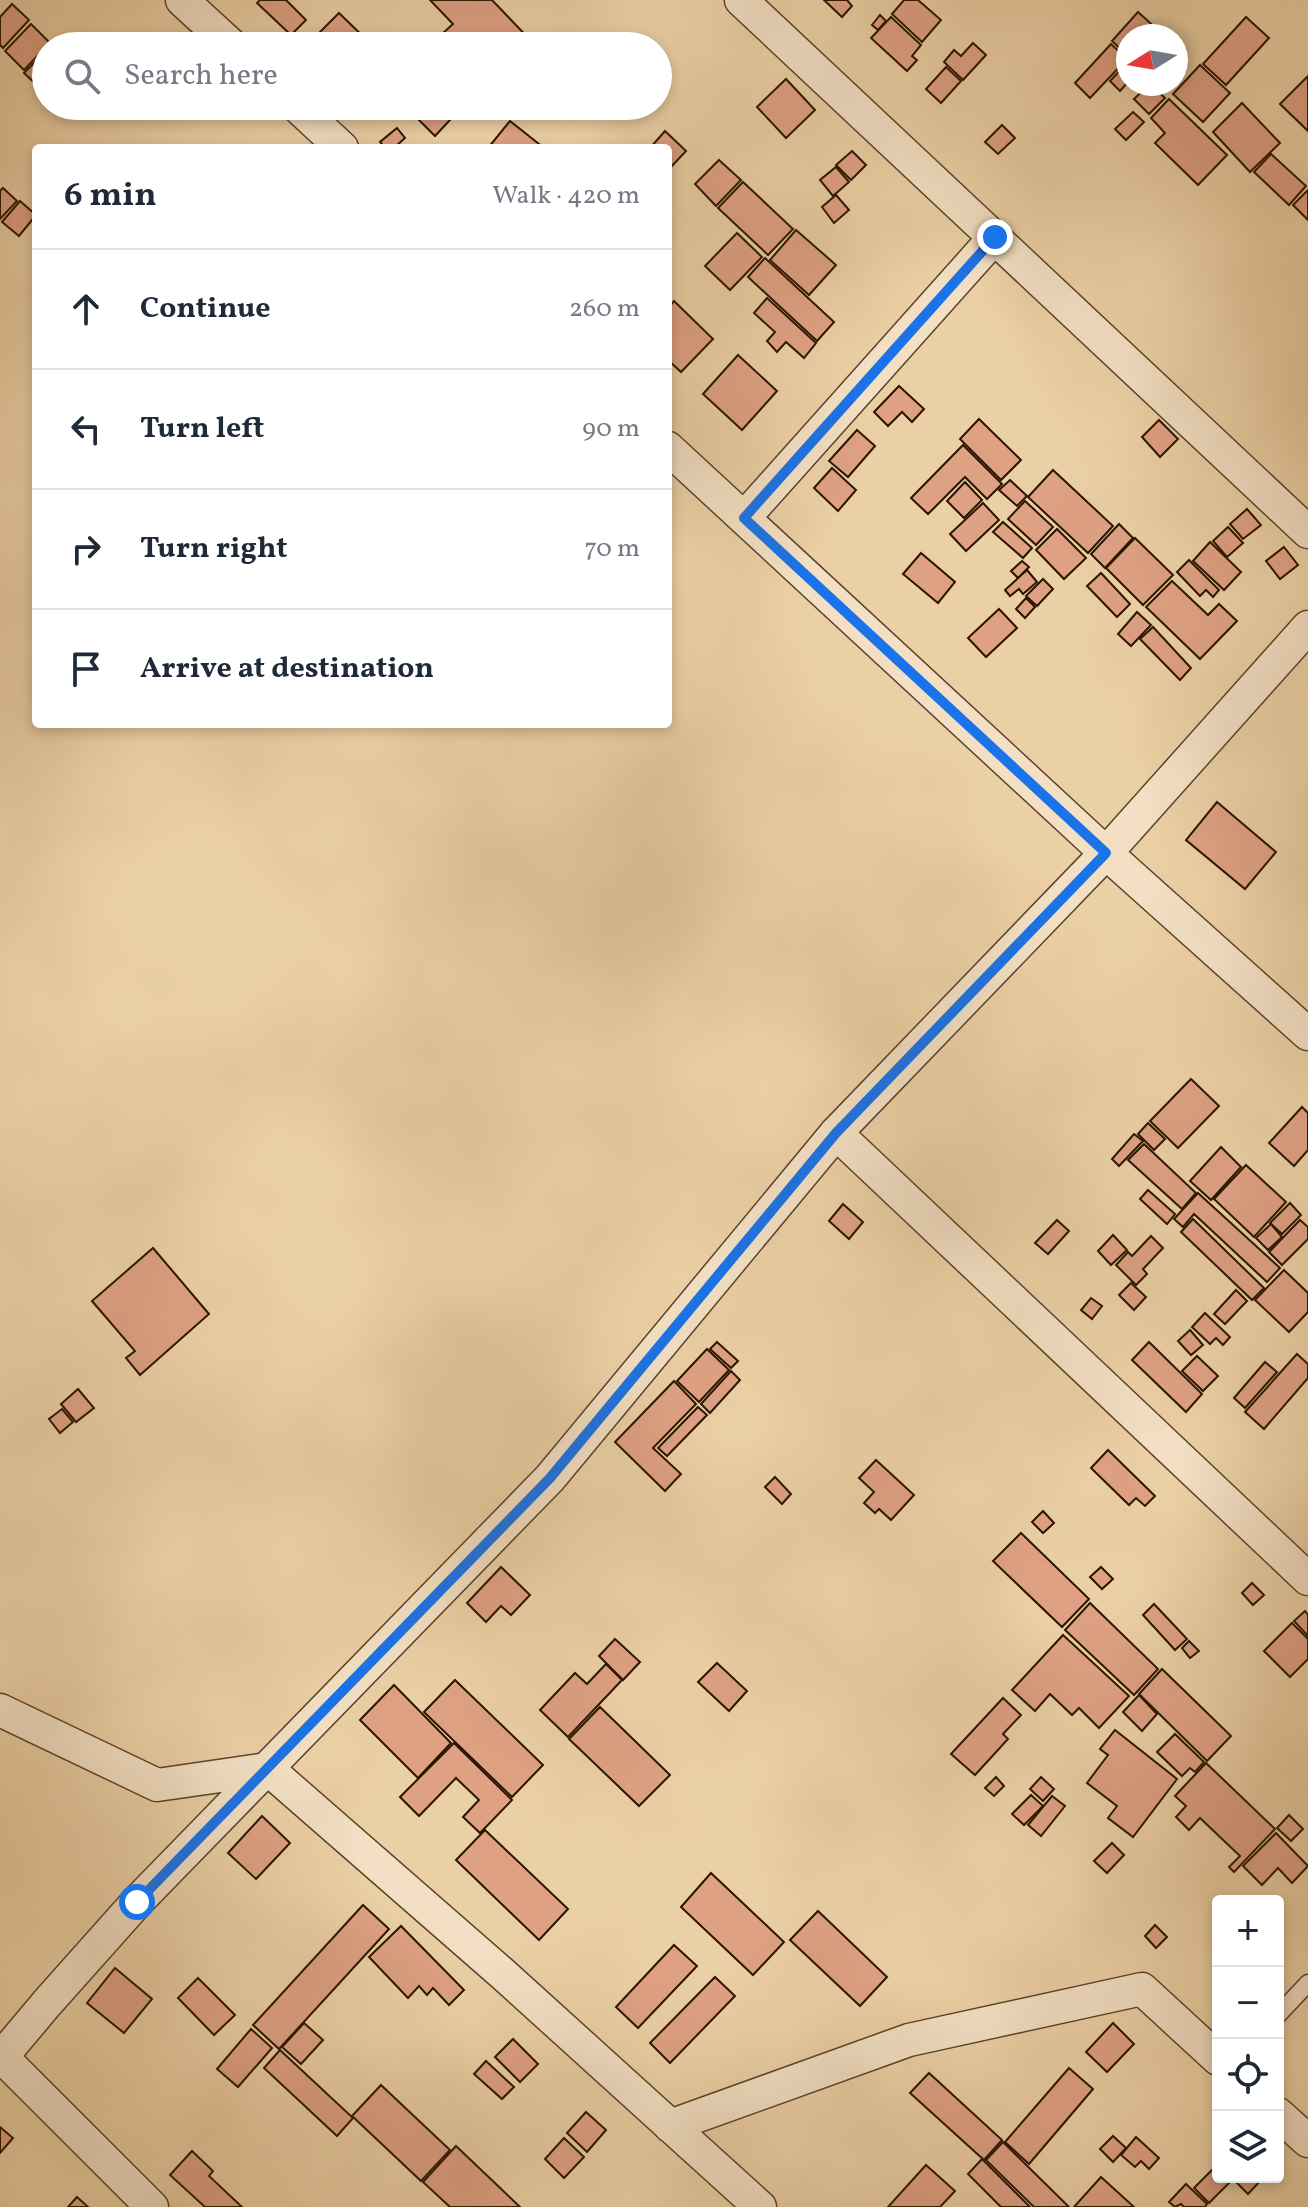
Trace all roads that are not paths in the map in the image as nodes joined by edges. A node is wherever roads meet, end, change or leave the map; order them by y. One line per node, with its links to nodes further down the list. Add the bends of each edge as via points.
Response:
1 (182, 0): 3 (street)
2 (758, 5): 6 (street)
3 (217, 32)
4 (312, 120): 5 (street)
5 (338, 144)
6 (995, 237): 8 (street); 9 (street)
7 (672, 452): 8 (street)
8 (744, 518): 11 (street)
9 (1308, 532)
10 (1308, 627): 11 (street)
11 (1106, 853): 12 (street); 13 (street)
12 (1308, 1034)
13 (836, 1133): 14 (street); 16 (street, via 550,1478)
14 (1308, 1579)
15 (0, 1710): 16 (street, via 157,1785)
16 (268, 1769): 20 (street, via 137,1902); 22 (street)
17 (1308, 1983): 18 (lane)
18 (1284, 2009)
19 (1212, 2053): 22 (street, via 1142,1989 909,2040)
20 (1, 2056): 24 (street)
21 (1284, 2119): 23 (street)
22 (670, 2126): 25 (street)
23 (1308, 2141)
24 (152, 2207)
25 (760, 2207)

